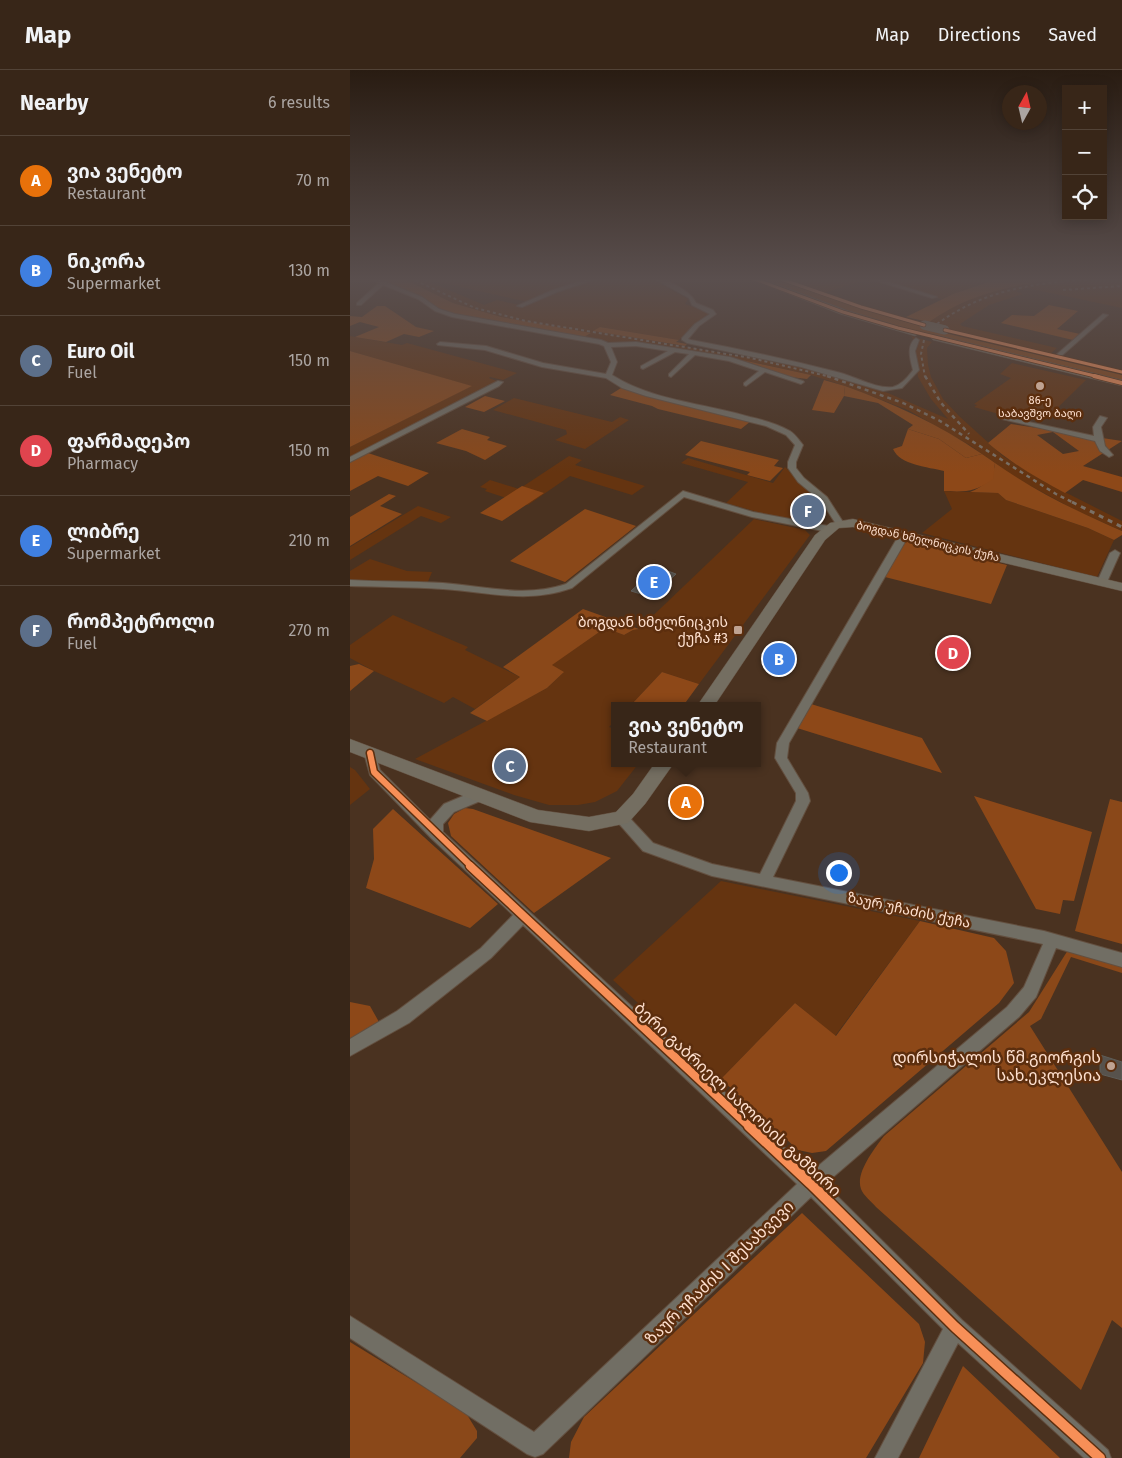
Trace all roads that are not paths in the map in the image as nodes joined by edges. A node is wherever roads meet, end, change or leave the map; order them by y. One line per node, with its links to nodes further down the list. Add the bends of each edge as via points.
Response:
1 (602, 343): 8 (street)
2 (693, 343): 3 (street, via 886,388 898,388 916,370)
3 (914, 343)
4 (956, 343): 19 (main road)
5 (998, 343): 11 (main road, bridge)
6 (1073, 343): 11 (street)
7 (440, 344): 16 (street, via 486,348 550,367)
8 (607, 345): 9 (street, via 636,344); 16 (street, via 614,362)
9 (674, 350): 10 (street); 12 (street)
10 (694, 353): 13 (street); 15 (street)
11 (1057, 357): 14 (main road)
12 (643, 367)
13 (765, 369): 18 (street); 20 (street)
14 (1122, 372)
15 (671, 375)
16 (608, 376): 26 (street, via 637,390 765,424 792,436 799,445 792,468 824,499)
17 (500, 382): 25 (street)
18 (801, 382)
19 (1122, 383)
20 (746, 384)
21 (1103, 418): 23 (street, via 1096,427)
22 (1006, 419): 23 (street)
23 (1098, 439): 24 (street)
24 (1109, 455)
25 (350, 460)
26 (834, 525): 27 (main road, ბოგდან ხმელნიცკის ქუჩა, via 853,523); 30 (street, via 752,514 683,494 569,586 548,593 514,595 454,587); 32 (main road)
27 (904, 535): 29 (main road, ბოგდან ხმელნიცკის ქუჩა); 39 (street, via 783,743 781,758 802,793 803,801)
28 (1115, 553): 29 (street)
29 (1102, 582): 31 (main road, ბოგდან ხმელნიცკის ქუჩა)
30 (350, 583)
31 (1122, 587)
32 (709, 702)
33 (350, 746): 34 (main road)
34 (370, 753): 36 (main road); 38 (street, ბერი გაბრიელ სალოსის გამზირი, via 374,772)
35 (662, 767): 37 (main road)
36 (480, 795): 37 (main road, via 537,817 589,824); 38 (street, via 449,808 436,822)
37 (621, 818): 39 (street, ზაურ უჩაძის ქუჩა, via 648,847 712,870)
38 (436, 834): 40 (street, ბერი გაბრიელ სალოსის გამზირი)
39 (764, 881): 41 (street, ზაურ უჩაძის ქუჩა)
40 (522, 915): 43 (street, via 479,959 402,1017); 44 (street, ბერი გაბრიელ სალოსის გამზირი)
41 (1052, 940): 42 (street, ზაურ უჩაძის ქუჩა); 44 (street, ზაურ უჩაძის I შესახვევი, via 1030,992 1013,1012)
42 (1122, 960)
43 (350, 1048)
44 (811, 1184): 46 (street, ბერი გაბრიელ სალოსის გამზირი); 47 (street, ზაურ უჩაძის I შესახვევი)
45 (350, 1326): 47 (street, ზაურ უჩაძის I შესახვევი)
46 (955, 1327): 48 (street); 49 (street, ბერი გაბრიელ სალოსის გამზირი)
47 (534, 1452)
48 (886, 1458)
49 (1100, 1458)

